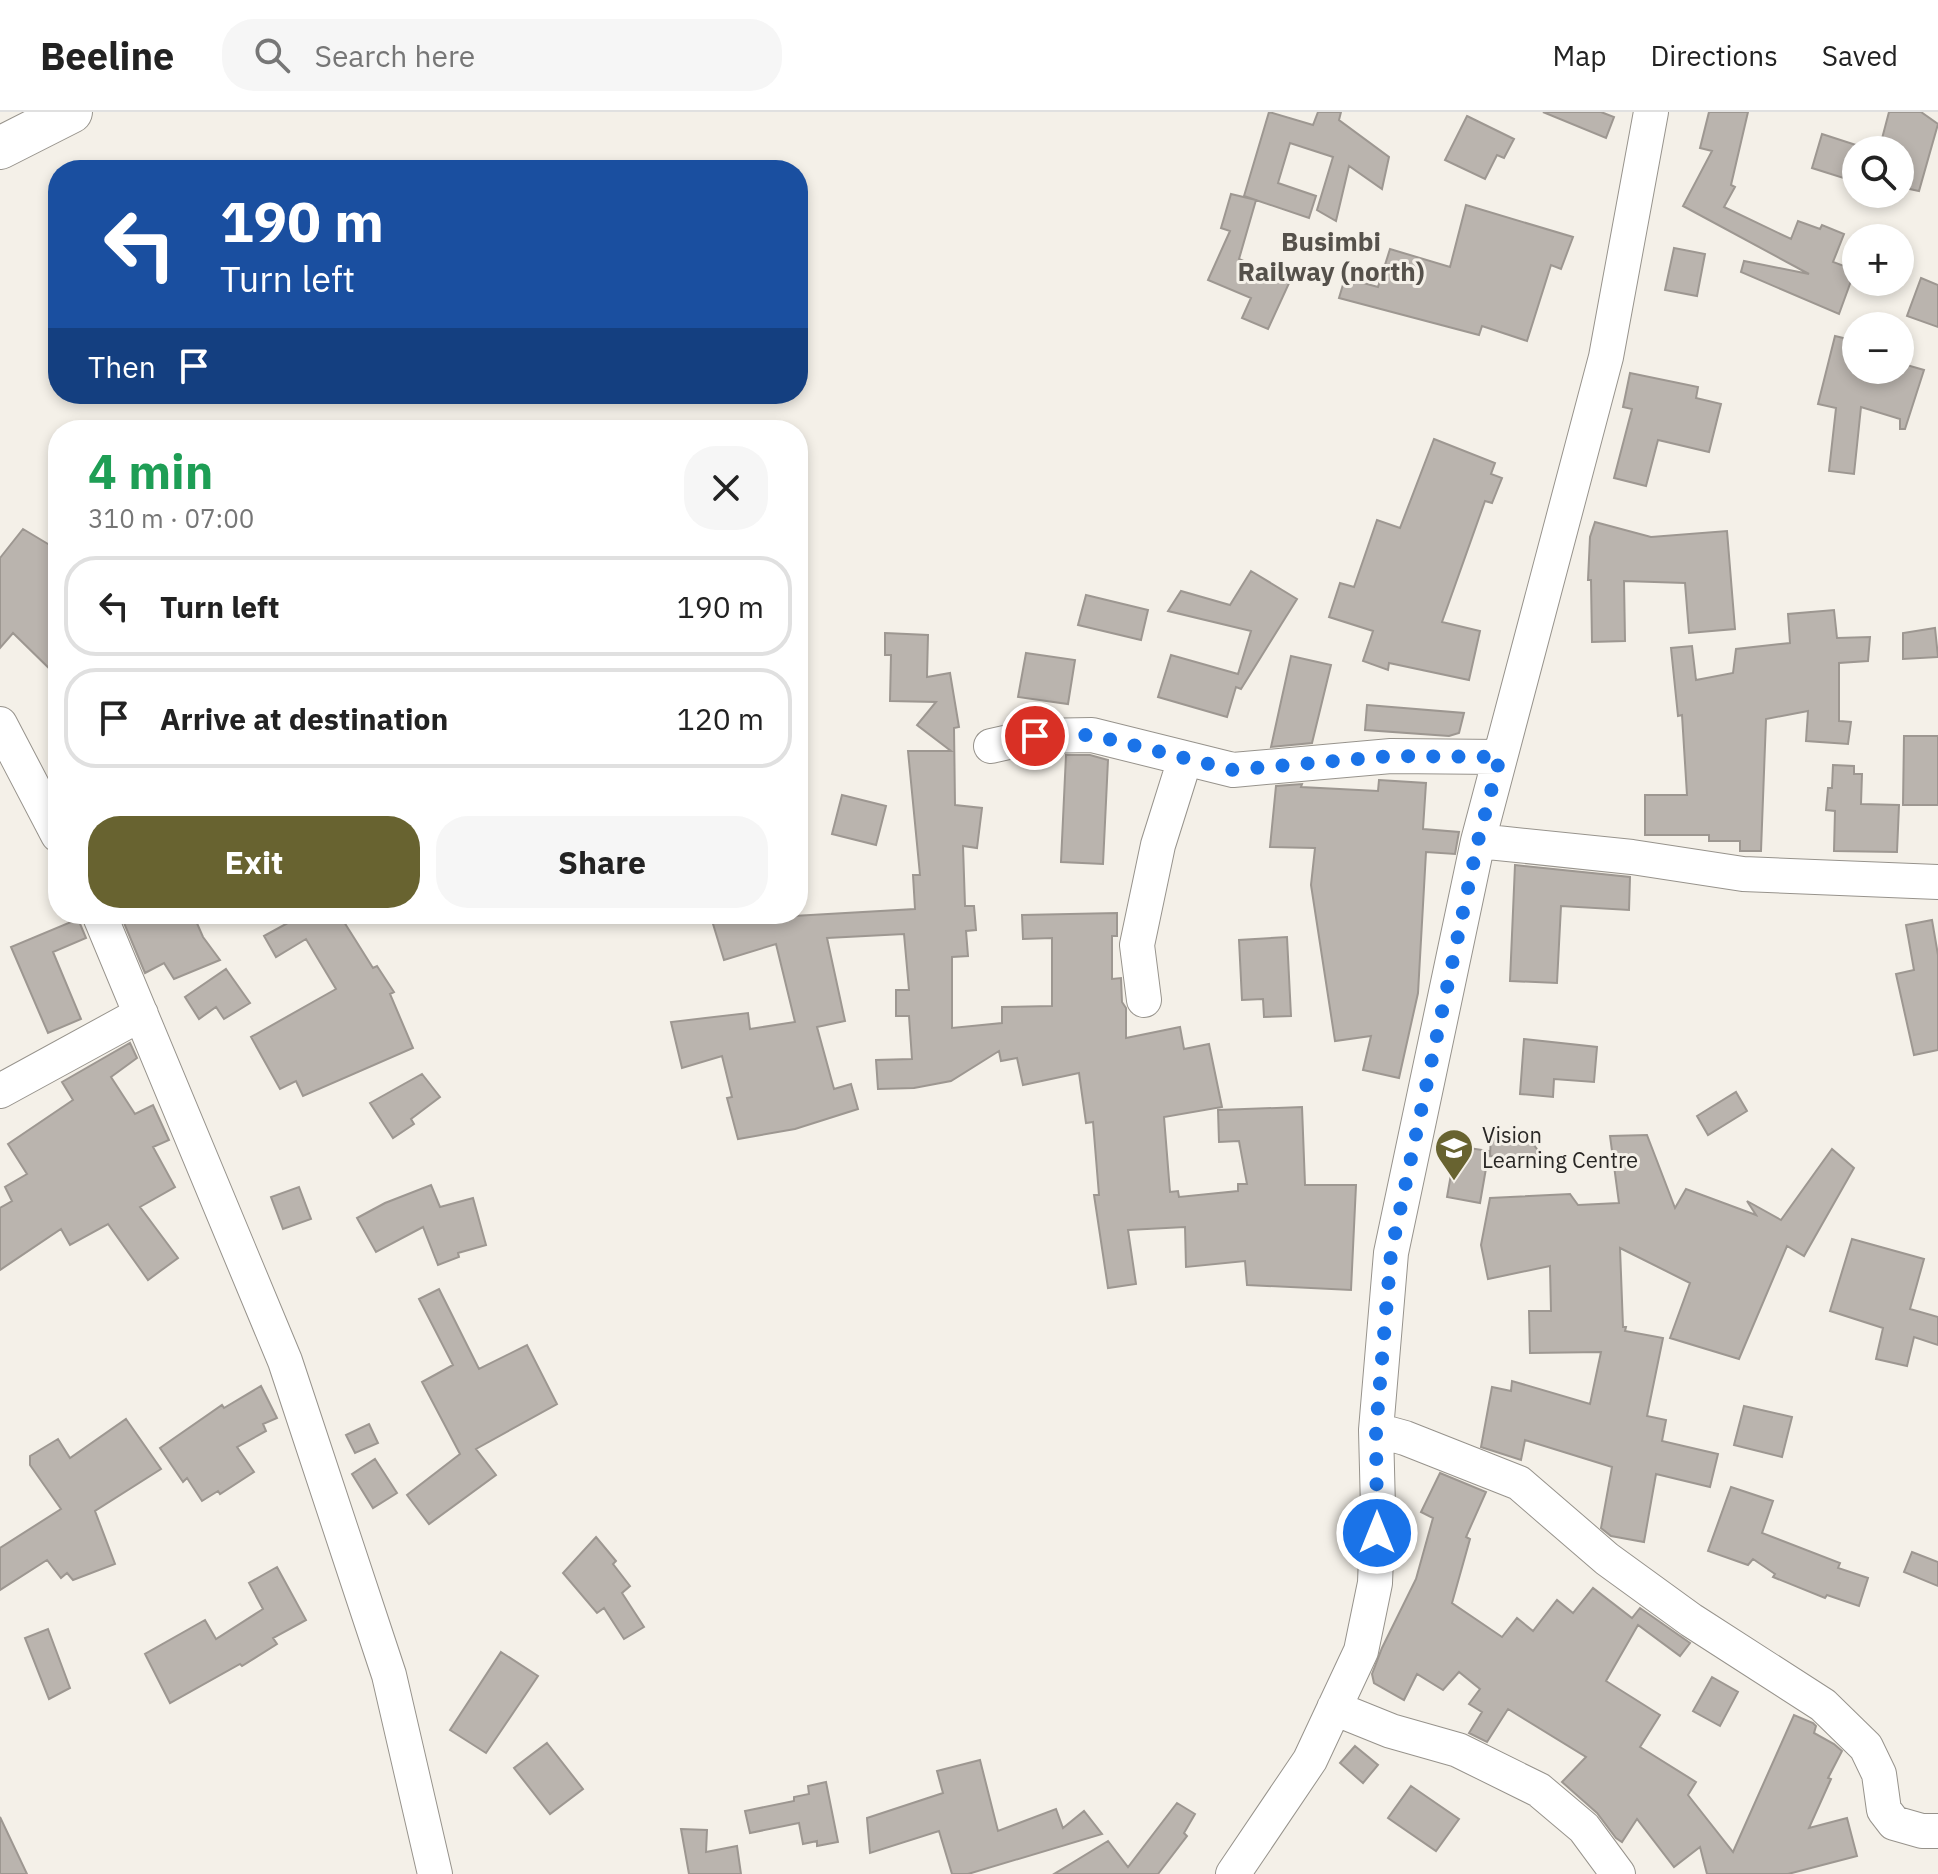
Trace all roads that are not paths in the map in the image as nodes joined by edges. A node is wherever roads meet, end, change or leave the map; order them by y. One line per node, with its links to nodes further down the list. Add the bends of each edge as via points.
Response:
1 (71, 112): 3 (main road)
2 (1651, 112): 6 (street, via 1606,357)
3 (0, 148)
4 (0, 724): 8 (street)
5 (991, 746): 7 (street, via 1035,736 1092,735)
6 (1500, 757): 7 (street, via 1391,756 1233,770); 9 (street)
7 (1185, 759): 12 (street, via 1158,845 1137,945)
8 (48, 816)
9 (1478, 841): 10 (street, via 1743,874); 15 (street, via 1391,1253)
10 (1938, 882)
11 (103, 924): 13 (street)
12 (1144, 1000)
13 (141, 1014): 14 (street); 18 (street, via 285,1361 389,1675)
14 (0, 1091)
15 (1376, 1430): 16 (street, via 1375,1583 1361,1651); 17 (street, via 1519,1483 1667,1603 1823,1705 1866,1747 1879,1774 1884,1810 1894,1823)
16 (1334, 1708): 19 (street, via 1310,1760); 20 (street, via 1458,1750 1539,1790 1584,1828)
17 (1938, 1831)
18 (435, 1874)
19 (1233, 1874)
20 (1618, 1874)

